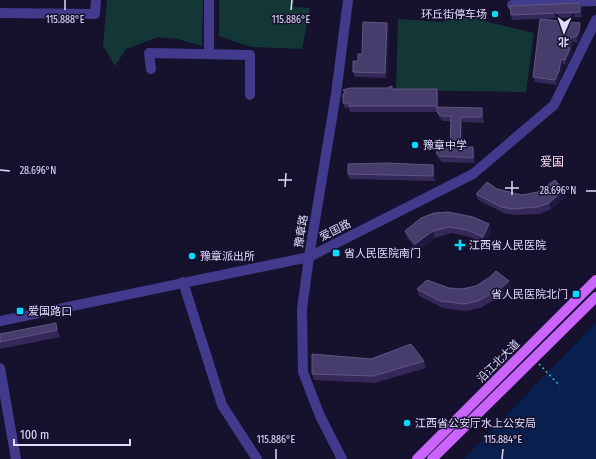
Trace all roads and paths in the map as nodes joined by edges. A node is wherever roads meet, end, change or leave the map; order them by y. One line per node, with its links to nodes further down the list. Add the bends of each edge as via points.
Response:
1 (96, 0): 6 (street, via 95,14)
2 (209, 0): 8 (street)
3 (348, 0): 11 (street, 豫章路, via 336,94)
4 (592, 1): 5 (street)
5 (512, 5)
6 (0, 13)
7 (596, 20): 11 (street, 爱国路, via 554,105 473,174)
8 (209, 54): 9 (street, via 149,53); 10 (street, via 250,55)
9 (151, 69)
10 (250, 95)
11 (309, 256): 13 (street, 爱国路); 21 (street, 豫章路, via 302,309 303,372 320,416)
12 (596, 280): 22 (main road, 沿江北大道)
13 (183, 282): 15 (street, 爱国路); 20 (street, via 222,405)
14 (596, 297): 16 (main road)
15 (0, 321)
16 (534, 358): 18 (path); 23 (main road)
17 (0, 368): 19 (street)
18 (560, 386)
19 (16, 459)
20 (257, 459)
21 (342, 459)
22 (417, 459)
23 (432, 459)

